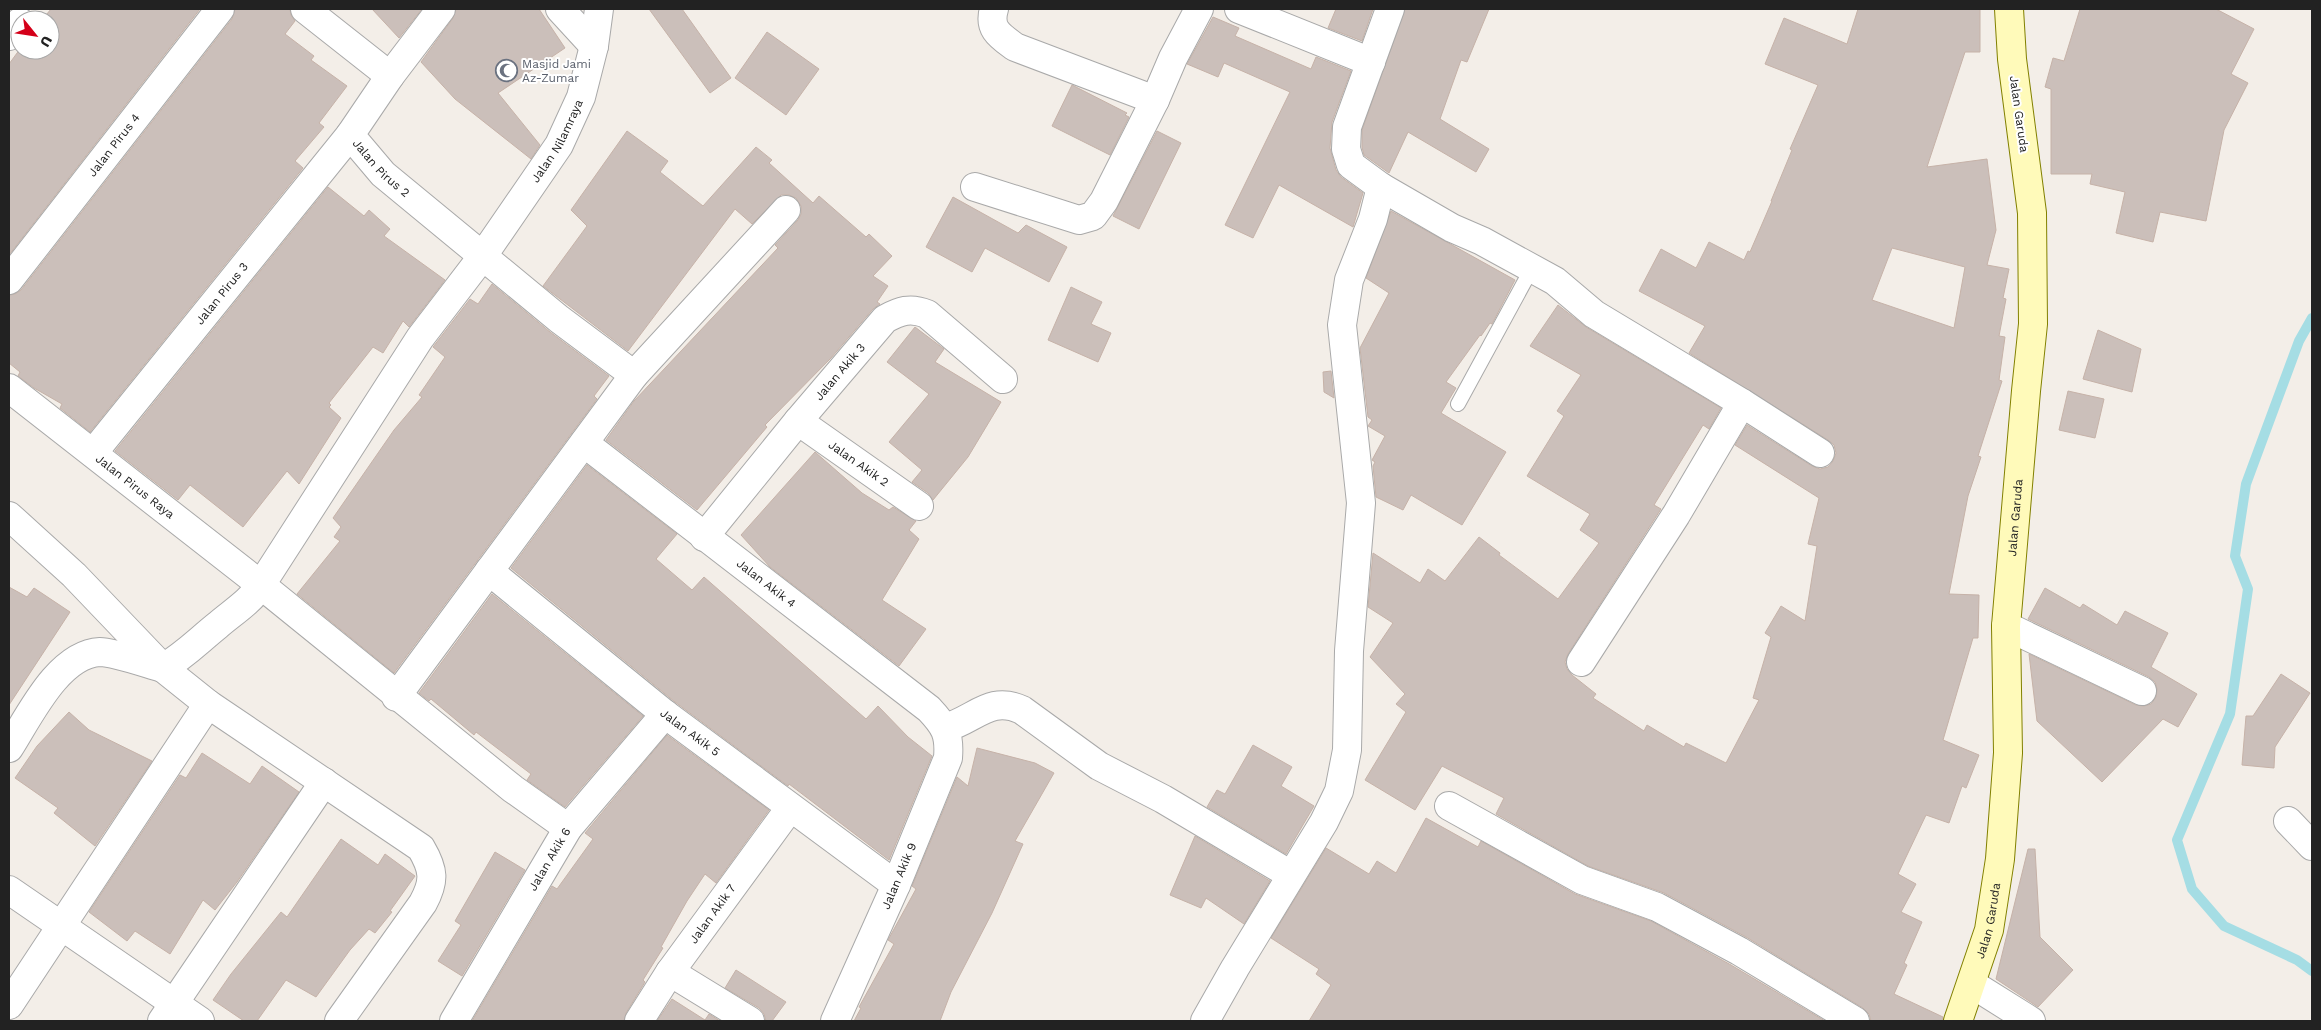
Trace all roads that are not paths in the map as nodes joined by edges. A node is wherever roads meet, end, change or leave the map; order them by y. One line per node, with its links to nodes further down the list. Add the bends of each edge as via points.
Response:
1 (220, 9): 21 (street, Jalan Pirus 4)
2 (305, 9): 13 (street)
3 (441, 9): 13 (street, Jalan Pirus 2)
4 (560, 9): 11 (street)
5 (598, 9): 11 (street, Jalan Nilamraya)
6 (994, 9): 14 (street, via 991,19 994,28 1016,47)
7 (1199, 9): 14 (street)
8 (1239, 9): 12 (street)
9 (1390, 9): 12 (street)
10 (2009, 9): 36 (street, Jalan Garuda, via 2012,59 2032,213 2034,324)
11 (594, 46): 19 (street, Jalan Nilamraya, via 581,97 559,145)
12 (1371, 62): 17 (street, via 1347,127 1346,149 1351,164)
13 (390, 76): 15 (street, Jalan Pirus 2)
14 (1155, 100): 16 (street, via 1104,201 1093,216 1079,220 1062,216)
15 (350, 135): 19 (street, Jalan Pirus 2, via 383,174); 29 (street, Jalan Pirus 3)
16 (975, 187)
17 (1381, 187): 20 (street, via 1452,228); 51 (street, via 1373,218 1349,280 1342,325 1361,503 1349,651 1347,750 1340,791)
18 (786, 210): 22 (street)
19 (482, 257): 22 (street, Jalan Pirus 2); 35 (street, Jalan Nilamraya, via 420,338)
20 (1532, 268): 25 (street, via 1571,292 1594,314); 26 (lane)
21 (9, 280)
22 (634, 375): 28 (street)
23 (1003, 379): 27 (street, Jalan Akik 3, via 927,314 918,310 899,311 885,319)
24 (9, 388): 29 (street, Jalan Pirus Raya)
25 (1742, 403): 30 (street); 37 (street, via 1676,515)
26 (1458, 404)
27 (798, 421): 31 (street, Jalan Akik 2); 33 (street, Jalan Akik 3)
28 (584, 443): 33 (street, Jalan Akik 4); 34 (street)
29 (93, 453): 35 (street, Jalan Pirus Raya)
30 (1820, 453)
31 (919, 506)
32 (9, 516): 38 (street, via 81,582)
33 (704, 537): 43 (street, Jalan Akik 4, via 929,709)
34 (489, 571): 40 (street); 42 (street, Jalan Akik 5)
35 (257, 591): 38 (street, Jalan Nilamraya, via 186,654); 40 (street, Jalan Pirus Raya)
36 (2006, 626): 39 (street); 56 (street, Jalan Garuda, via 2008,754 2000,859 1989,930)
37 (1581, 662)
38 (163, 668): 41 (street); 44 (street, via 101,652 79,656 51,682)
39 (2142, 691)
40 (396, 697): 49 (street, Jalan Pirus Raya)
41 (208, 704): 45 (street); 54 (street)
42 (665, 714): 47 (street, Jalan Akik 5); 49 (street, Jalan Akik 6)
43 (945, 728): 51 (street, via 997,704 1009,704 1099,766 1163,799); 52 (street, Jalan Akik 9, via 948,758)
44 (9, 748)
45 (324, 782): 58 (street); 60 (street, via 421,848 432,876 432,887 423,903)
46 (1449, 806): 66 (street, via 1582,880 1658,907)
47 (790, 808): 52 (street, Jalan Akik 5); 55 (street, Jalan Akik 7)
48 (2288, 821): 50 (street)
49 (568, 828): 61 (street, Jalan Akik 6)
50 (2312, 846)
51 (1291, 875): 65 (street)
52 (896, 885): 64 (street, Jalan Akik 9)
53 (9, 890): 54 (street)
54 (62, 927): 57 (street); 58 (street)
55 (670, 972): 62 (street, Jalan Akik 7); 63 (street)
56 (1972, 984): 67 (street, Jalan Garuda); 68 (street)
57 (9, 1005)
58 (168, 1012): 59 (street)
59 (200, 1021)
60 (339, 1021)
61 (454, 1021)
62 (639, 1021)
63 (750, 1021)
64 (835, 1021)
65 (1205, 1021)
66 (1855, 1021)
67 (1958, 1021)
68 (2031, 1021)

